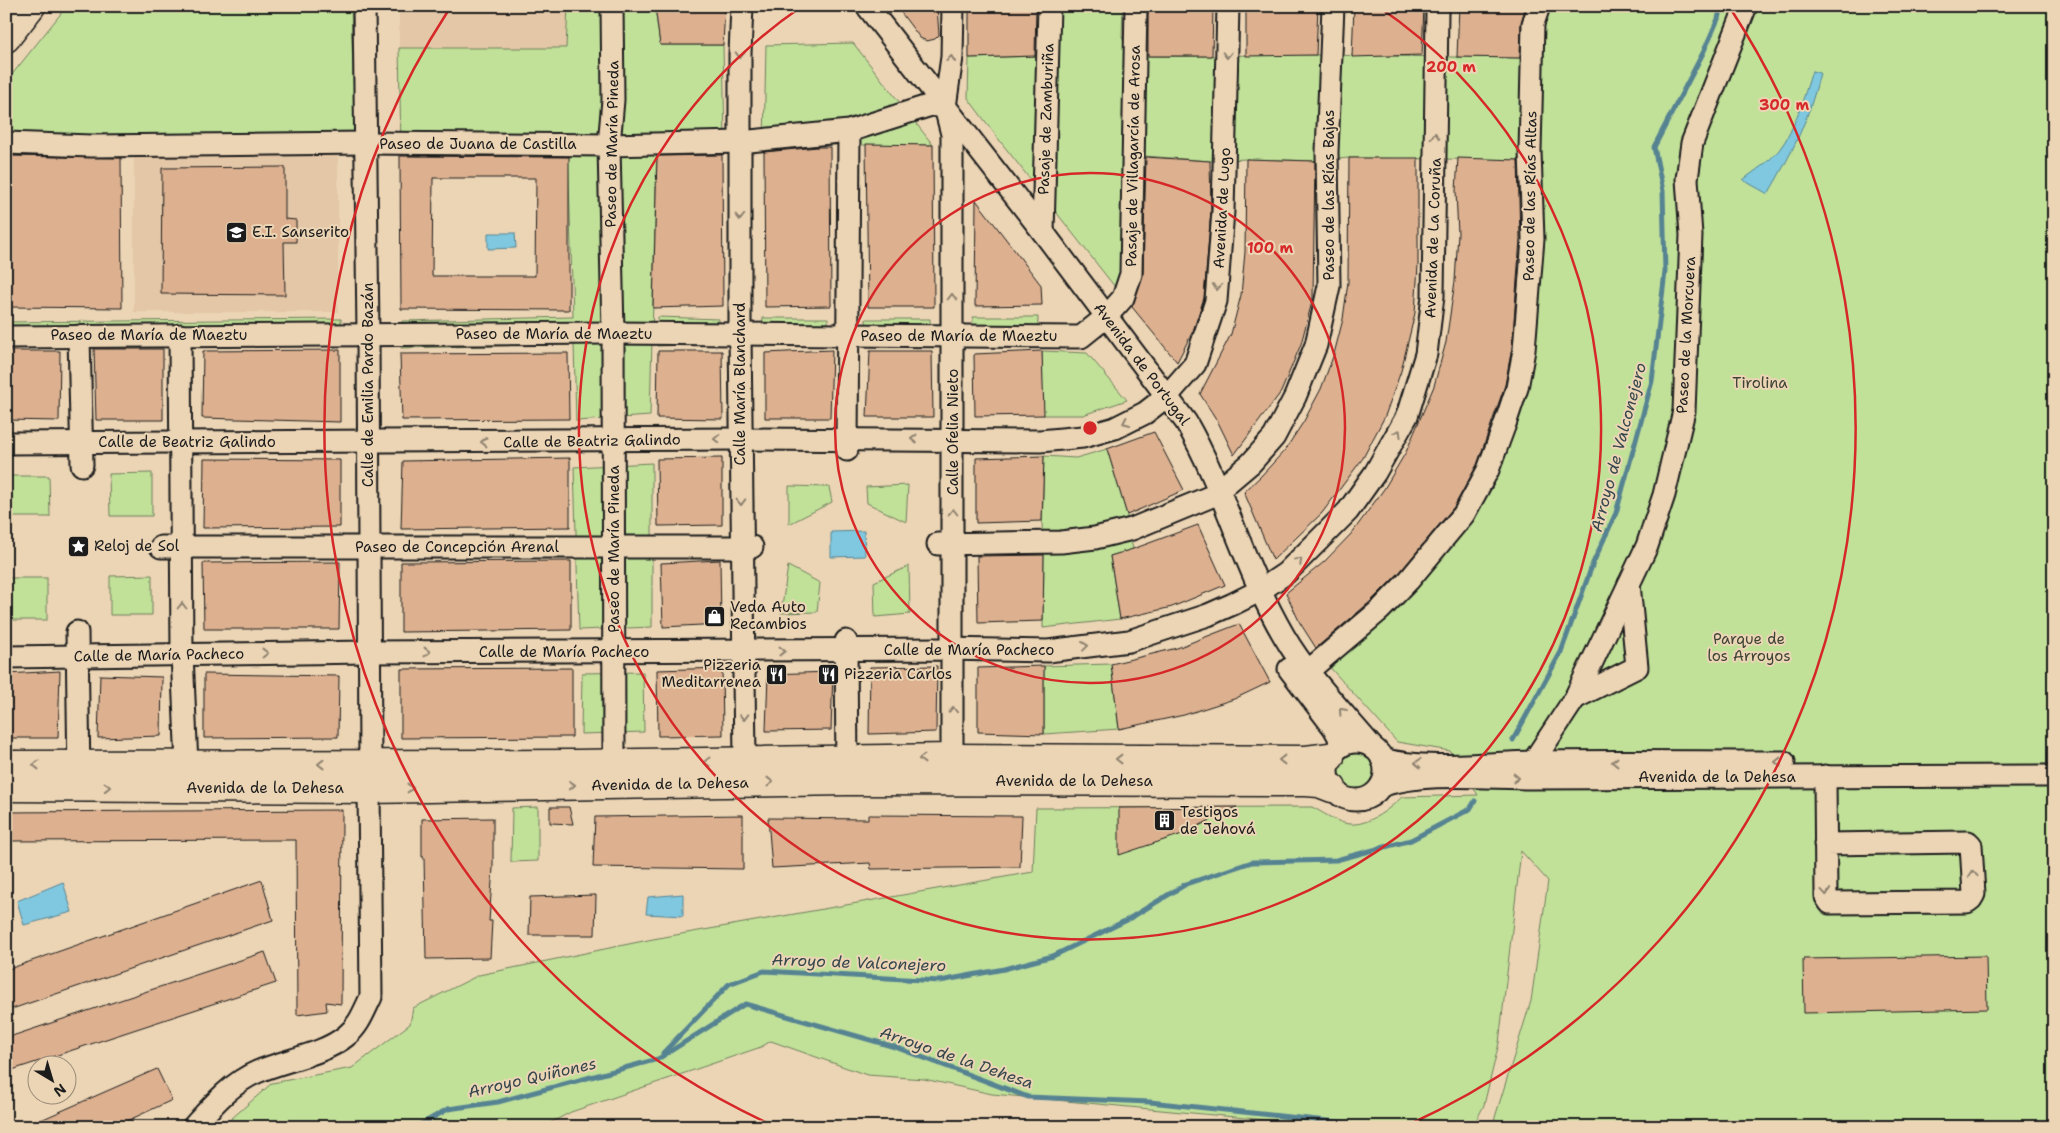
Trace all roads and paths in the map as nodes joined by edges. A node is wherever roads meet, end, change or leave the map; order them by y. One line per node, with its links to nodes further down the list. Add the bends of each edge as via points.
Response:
1 (31, 6): 15 (main road)
2 (364, 6): 21 (street, Calle de Emilia Pardo Bazán)
3 (612, 6): 22 (street, Paseo de María Pineda, via 613,100)
4 (742, 6): 19 (street, Calle María Blanchard, one-way to 19)
5 (855, 6): 16 (street, Avenida de Portugal)
6 (867, 6): 16 (street, Avenida de Portugal)
7 (953, 6): 16 (street, one-way to 7, via 952,57)
8 (1049, 6): 23 (street, Pasaje de Zamburiña)
9 (1136, 6): 24 (street, Pasaje de Villagarcía de Arosa, via 1131,274 1123,298)
10 (1228, 6): 33 (street, Avenida de Lugo, one-way to 33, via 1223,211 1216,301 1196,364)
11 (1333, 6): 43 (street, Paseo de las Rías Bajas, via 1327,152 1329,286 1316,345 1274,437 1251,463)
12 (1439, 6): 51 (street, Avenida de La Coruña, one-way to 12, via 1286,573 1348,511 1375,473 1407,416 1426,354 1433,296)
13 (1539, 6): 61 (street, Paseo de las Rías Altas, via 1533,24 1532,239 1524,350 1517,388 1505,424 1488,470 1464,514 1380,610)
14 (1746, 6): 50 (street, Paseo de la Morcuera, via 1693,136 1687,179 1691,235 1684,410 1664,495)
15 (6, 38)
16 (938, 106): 17 (street, Paseo de Juana de Castilla); 18 (street, Calle Ofelia Nieto); 23 (street, Avenida de Portugal)
17 (849, 131): 19 (street, Paseo de Juana de Castilla); 29 (street)
18 (952, 134): 24 (street, Avenida de Portugal); 31 (street, Calle Ofelia Nieto, one-way to 18)
19 (740, 142): 22 (street, Paseo de Juana de Castilla); 27 (street, Calle María Blanchard, one-way to 27)
20 (6, 143): 21 (street, Paseo de Juana de Castilla, via 91,146)
21 (366, 143): 22 (street, Paseo de Juana de Castilla); 26 (street, Calle de Emilia Pardo Bazán)
22 (609, 145): 25 (street, Paseo de María Pineda)
23 (1043, 232): 24 (street, Avenida de Portugal)
24 (1102, 320): 31 (street, Paseo de María de Maeztu, via 1081,337); 33 (street, Avenida de Portugal)
25 (613, 333): 26 (street, Paseo de María de Maeztu); 27 (street, Paseo de María de Maeztu); 36 (street, Paseo de María Pineda)
26 (368, 334): 28 (street, Paseo de María de Maeztu); 39 (street, Calle de Emilia Pardo Bazán)
27 (740, 334): 29 (street, Paseo de María de Maeztu); 34 (street, Calle María Blanchard)
28 (180, 335): 30 (street, Paseo de María de Maeztu); 38 (street)
29 (847, 335): 31 (street, Paseo de María de Maeztu); 41 (street)
30 (79, 336): 32 (street, Paseo de María de Maeztu); 37 (street)
31 (952, 336): 35 (street, Calle Ofelia Nieto)
32 (6, 337)
33 (1163, 399): 35 (street, Calle de Beatriz Galindo, one-way to 35, via 1146,413 1115,428 1083,437 1040,441); 43 (street, Avenida de Portugal, via 1186,422 1203,453)
34 (740, 439): 36 (street, Calle de Beatriz Galindo, one-way to 36); 41 (street, Calle de Beatriz Galindo); 45 (street, Calle María Blanchard, one-way to 45)
35 (954, 439): 41 (street, Calle de Beatriz Galindo, one-way to 41); 44 (street, Calle Ofelia Nieto, one-way to 35)
36 (613, 441): 39 (street, Calle de Beatriz Galindo, one-way to 39); 49 (street, Paseo de María Pineda)
37 (82, 442): 38 (street, Calle de Beatriz Galindo); 40 (street, Calle de Beatriz Galindo); 42 (street)
38 (180, 442): 39 (street, Calle de Beatriz Galindo); 47 (street)
39 (368, 442): 48 (street, Calle de Emilia Pardo Bazán)
40 (6, 443)
41 (847, 444)
42 (82, 466)
43 (1216, 493): 44 (street, Paseo de las Rías Bajas, via 1132,528 1095,538 1061,542); 51 (street, Avenida de Portugal)
44 (946, 543): 54 (street, Calle Ofelia Nieto)
45 (747, 546): 49 (street, Paseo de Concepción Arenal); 55 (street, Calle María Blanchard)
46 (161, 547): 47 (street, Paseo de Concepción Arenal)
47 (182, 547): 48 (street, Paseo de Concepción Arenal); 58 (street, one-way to 47)
48 (369, 547): 49 (street, Paseo de Concepción Arenal); 56 (street, Calle de Emilia Pardo Bazán)
49 (615, 547): 57 (street, Paseo de María Pineda)
50 (1629, 583): 62 (street, Paseo de la Morcuera); 62 (street, via 1637,667)
51 (1255, 593): 54 (street, Calle de María Pacheco, one-way to 51, via 1048,651 1129,641 1208,615); 61 (street, Avenida de Portugal); 63 (street, Avenida de Portugal, via 1275,646 1339,737)
52 (77, 632): 59 (street)
53 (846, 646): 54 (street, Calle de María Pacheco); 55 (street, Calle de María Pacheco, one-way to 53); 72 (street)
54 (954, 649): 65 (street, Calle Ofelia Nieto, one-way to 54)
55 (743, 651): 57 (street, Calle de María Pacheco); 67 (street, Calle María Blanchard, one-way to 67)
56 (368, 652): 57 (street, Calle de María Pacheco, one-way to 57); 58 (street, Calle de María Pacheco, one-way to 56); 74 (street, Calle de Emilia Pardo Bazán)
57 (614, 652): 66 (street, Paseo de María Pineda)
58 (182, 654): 59 (street, Calle de María Pacheco); 70 (street)
59 (77, 656): 60 (street, Calle de María Pacheco); 73 (street)
60 (6, 657)
61 (1308, 671): 64 (street, Avenida de Portugal, one-way to 61)
62 (1575, 698): 68 (street, Paseo de la Morcuera)
63 (1335, 752): 64 (street, Avenida de la Dehesa, via 1357,742); 65 (main road, Avenida de la Dehesa, one-way to 65, via 1306,760); 79 (street, via 1327,773)
64 (1378, 754): 68 (street, Avenida de la Dehesa, one-way to 64, via 1448,765 1395,762); 77 (street, via 1385,773)
65 (952, 758): 72 (main road, Avenida de la Dehesa, one-way to 72)
66 (614, 762): 67 (main road, Avenida de la Dehesa, one-way to 66); 74 (main road, Avenida de la Dehesa)
67 (745, 762): 72 (main road, Avenida de la Dehesa)
68 (1533, 762): 69 (street, Avenida de la Dehesa, one-way to 68)
69 (2054, 762)
70 (187, 764): 73 (main road, Avenida de la Dehesa); 74 (main road, Avenida de la Dehesa, one-way to 70)
71 (6, 765): 73 (main road, Avenida de la Dehesa, one-way to 71)
72 (847, 770): 74 (main road, Avenida de la Dehesa, one-way to 72); 79 (main road, Avenida de la Dehesa, via 1306,782)
73 (78, 776): 74 (main road, Avenida de la Dehesa, one-way to 74); 78 (main road, Avenida de la Dehesa)
74 (369, 776): 81 (street, Calle de Emilia Pardo Bazán, via 370,997 360,1020 346,1036 316,1051 256,1072 220,1097)
75 (1825, 776): 76 (street, Avenida de la Dehesa); 77 (street, Avenida de la Dehesa, one-way to 75, via 1398,780 1448,777); 80 (street)
76 (2054, 776)
77 (1381, 786): 79 (street, Avenida de la Dehesa, via 1366,798 1357,800 1347,799)
78 (6, 787)
79 (1332, 788)
80 (1825, 844): 80 (street, one-way to 80, via 1826,897 1830,903 1967,902 1974,894 1971,846 1968,842)
81 (193, 1127)

